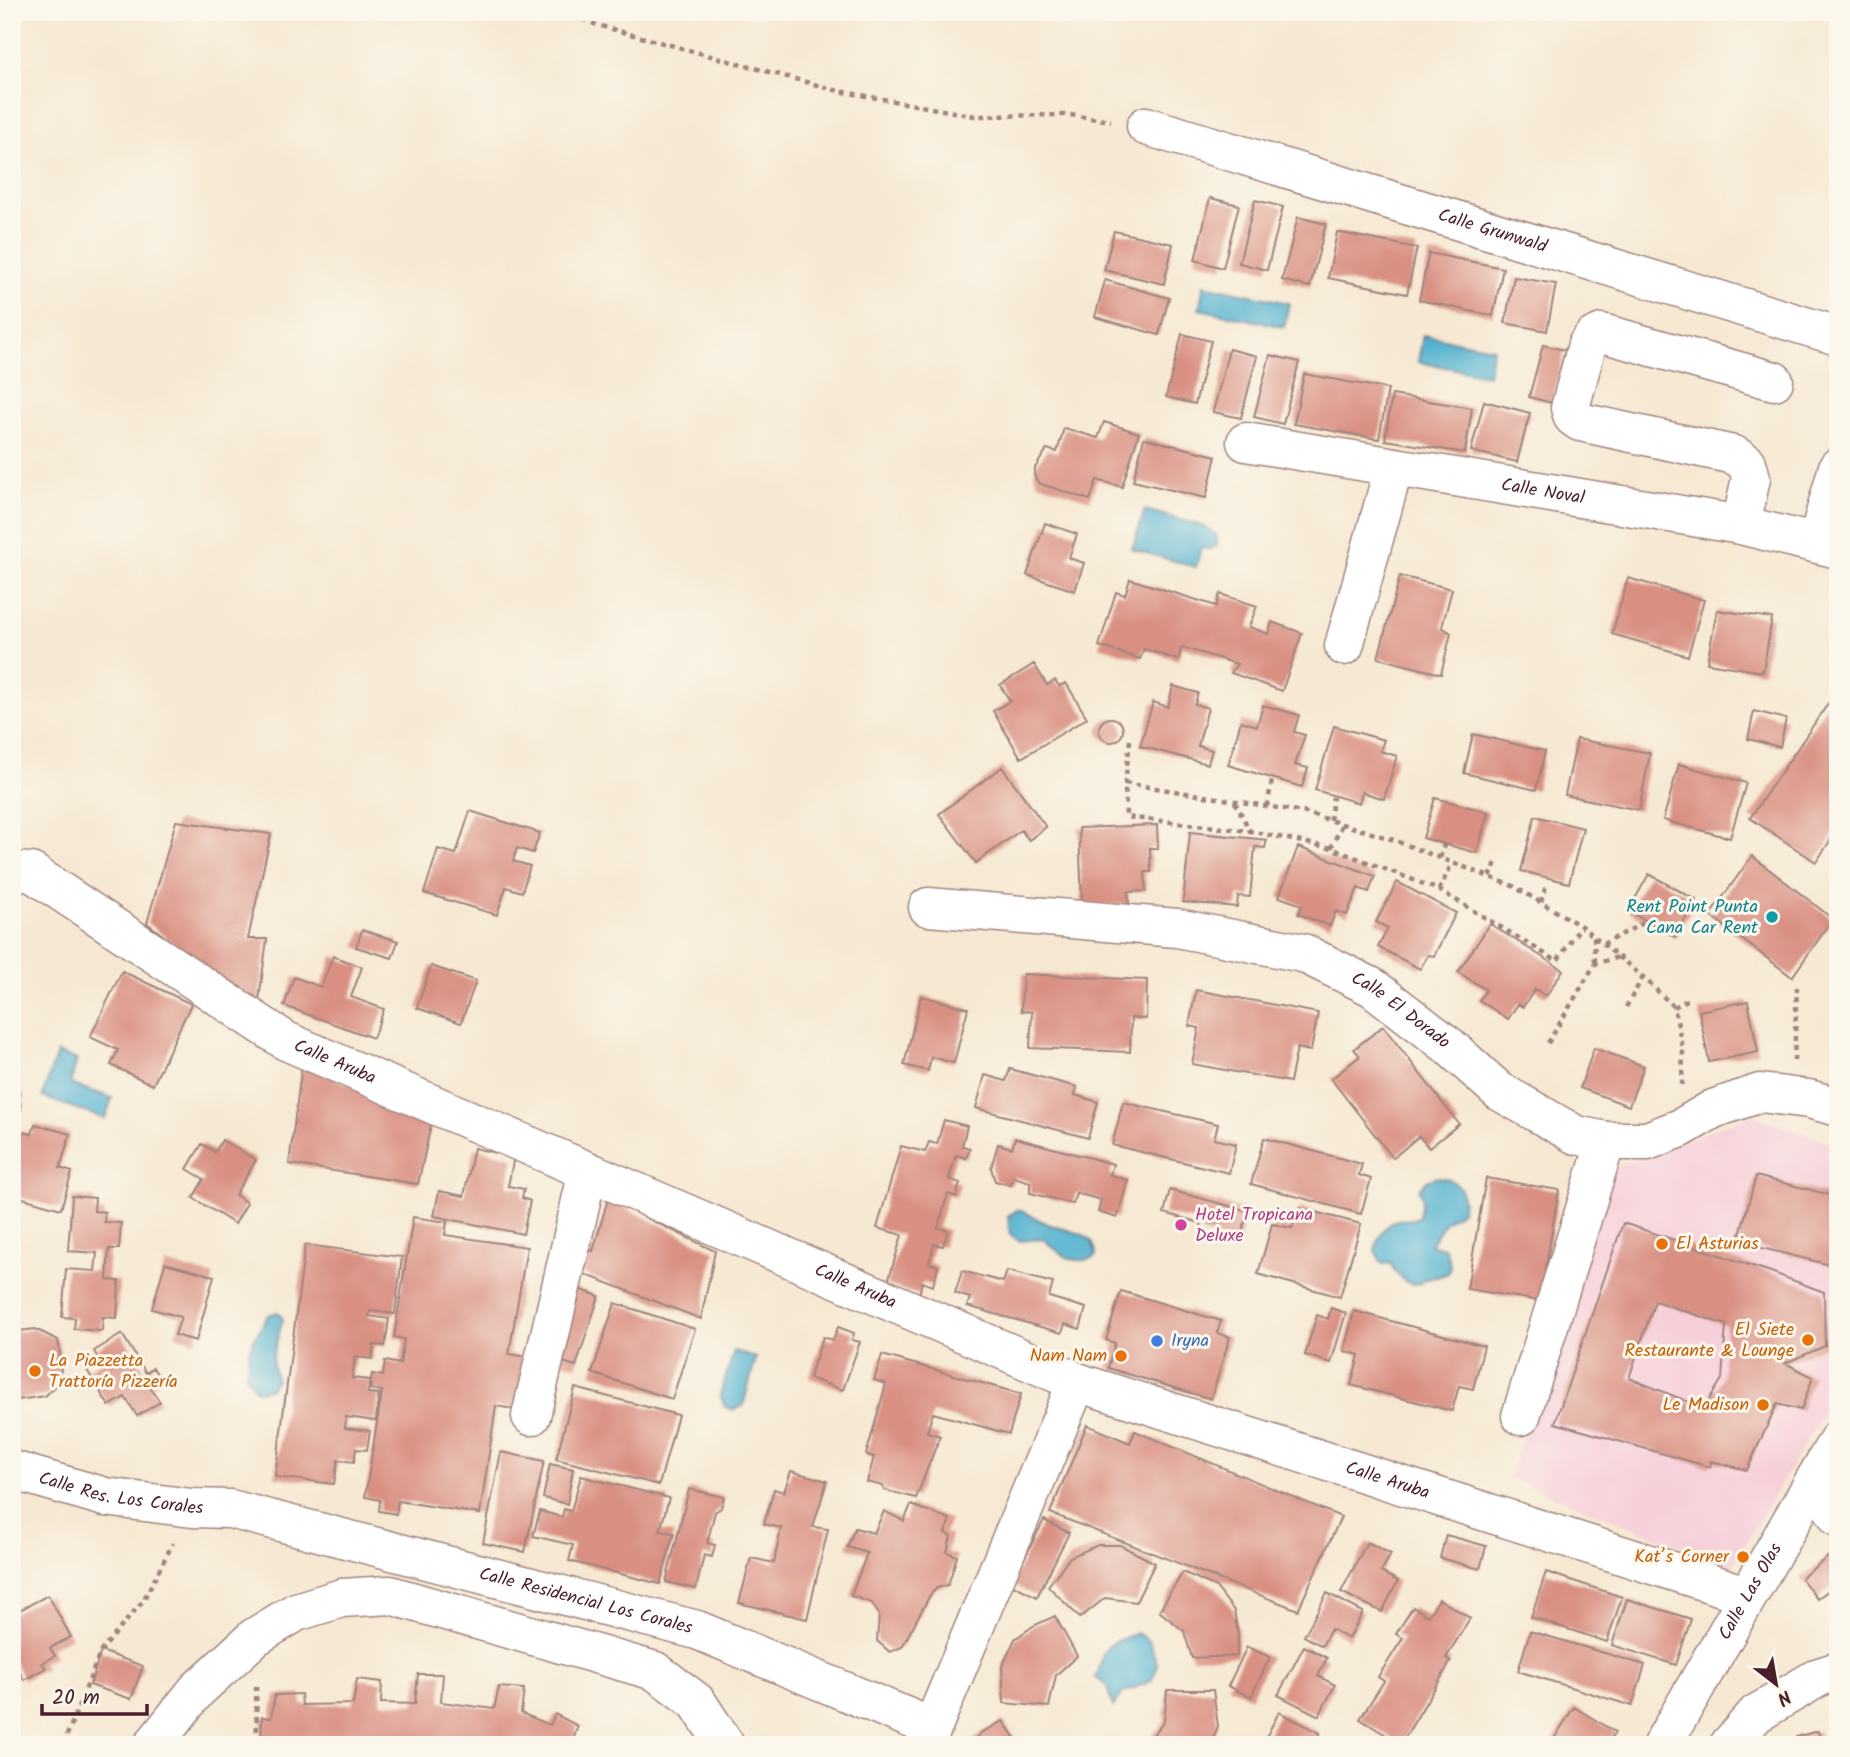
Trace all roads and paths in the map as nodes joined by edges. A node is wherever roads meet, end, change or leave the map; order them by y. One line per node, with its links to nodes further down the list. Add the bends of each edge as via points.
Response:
1 (564, 12): 2 (path, via 839,91 975,116 1070,115)
2 (1146, 126): 3 (street, Calle Grunwald)
3 (1838, 336)
4 (1774, 381): 8 (street, via 1602,333 1587,345 1570,408 1580,422 1734,455 1747,463 1751,478)
5 (1246, 442): 6 (street, Calle Noval)
6 (1394, 467): 8 (street, Calle Noval); 10 (street)
7 (1838, 467): 9 (street)
8 (1741, 525): 9 (street, Calle Noval)
9 (1827, 546)
10 (1344, 646)
11 (1130, 740): 13 (path)
12 (1272, 781): 16 (path)
13 (1125, 783): 15 (path); 19 (path, via 1126,817)
14 (1333, 797): 17 (path)
15 (1235, 801): 16 (path); 19 (path)
16 (1267, 806): 17 (path)
17 (1330, 820): 18 (path)
18 (1342, 824): 21 (path); 22 (path)
19 (1250, 831): 21 (path)
20 (1445, 842): 22 (path)
21 (1331, 848): 28 (path)
22 (1440, 858): 24 (path)
23 (1497, 860): 26 (path)
24 (1452, 863): 26 (path); 28 (path)
25 (12, 871): 47 (street, Calle Aruba, via 31,872 286,1041)
26 (1490, 877): 29 (path)
27 (1547, 883): 29 (path)
28 (1439, 890): 32 (path, via 1557,961)
29 (1541, 902): 32 (path)
30 (928, 906): 46 (street, Calle El Dorado, via 1177,928 1303,953 1372,987 1499,1091 1576,1135)
31 (1655, 917): 34 (path)
32 (1581, 926): 33 (path)
33 (1594, 937): 34 (path); 36 (path)
34 (1603, 944): 35 (path)
35 (1618, 957): 36 (path); 37 (path)
36 (1595, 964): 42 (path)
37 (1643, 977): 40 (path); 41 (path)
38 (1797, 987): 43 (path)
39 (1689, 999): 41 (path)
40 (1626, 1007)
41 (1674, 1007): 45 (path, via 1683,1049)
42 (1548, 1043)
43 (1793, 1096): 44 (street, Calle El Dorado); 45 (street, Calle El Dorado, via 1759,1093 1713,1109)
44 (1838, 1107)
45 (1681, 1128): 46 (street, Calle El Dorado, via 1647,1141)
46 (1606, 1141): 50 (street)
47 (588, 1171): 48 (street, Calle Aruba); 49 (street)
48 (1077, 1382): 57 (street, Calle Aruba); 60 (street)
49 (531, 1416)
50 (1521, 1416)
51 (1838, 1440): 53 (street, Calle Las Olas)
52 (12, 1470): 54 (street, Calle Res. Los Corales, via 105,1497)
53 (1815, 1480): 56 (street); 57 (street, Calle Las Olas)
54 (192, 1508): 55 (street, Calle Res. Los Corales); 61 (path, via 143,1601 101,1651)
55 (230, 1509): 60 (street, Calle Residencial Los Corales, via 697,1630)
56 (1838, 1517)
57 (1747, 1595): 65 (street, Calle Las Olas)
58 (255, 1637): 62 (street, via 197,1690); 63 (path); 64 (street, via 296,1612 342,1598 390,1595 655,1671 697,1702)
59 (1838, 1671): 66 (street, via 1819,1677 1756,1714)
60 (920, 1739)
61 (63, 1745)
62 (153, 1745)
63 (257, 1745)
64 (725, 1745)
65 (1662, 1745)
66 (1728, 1745)

